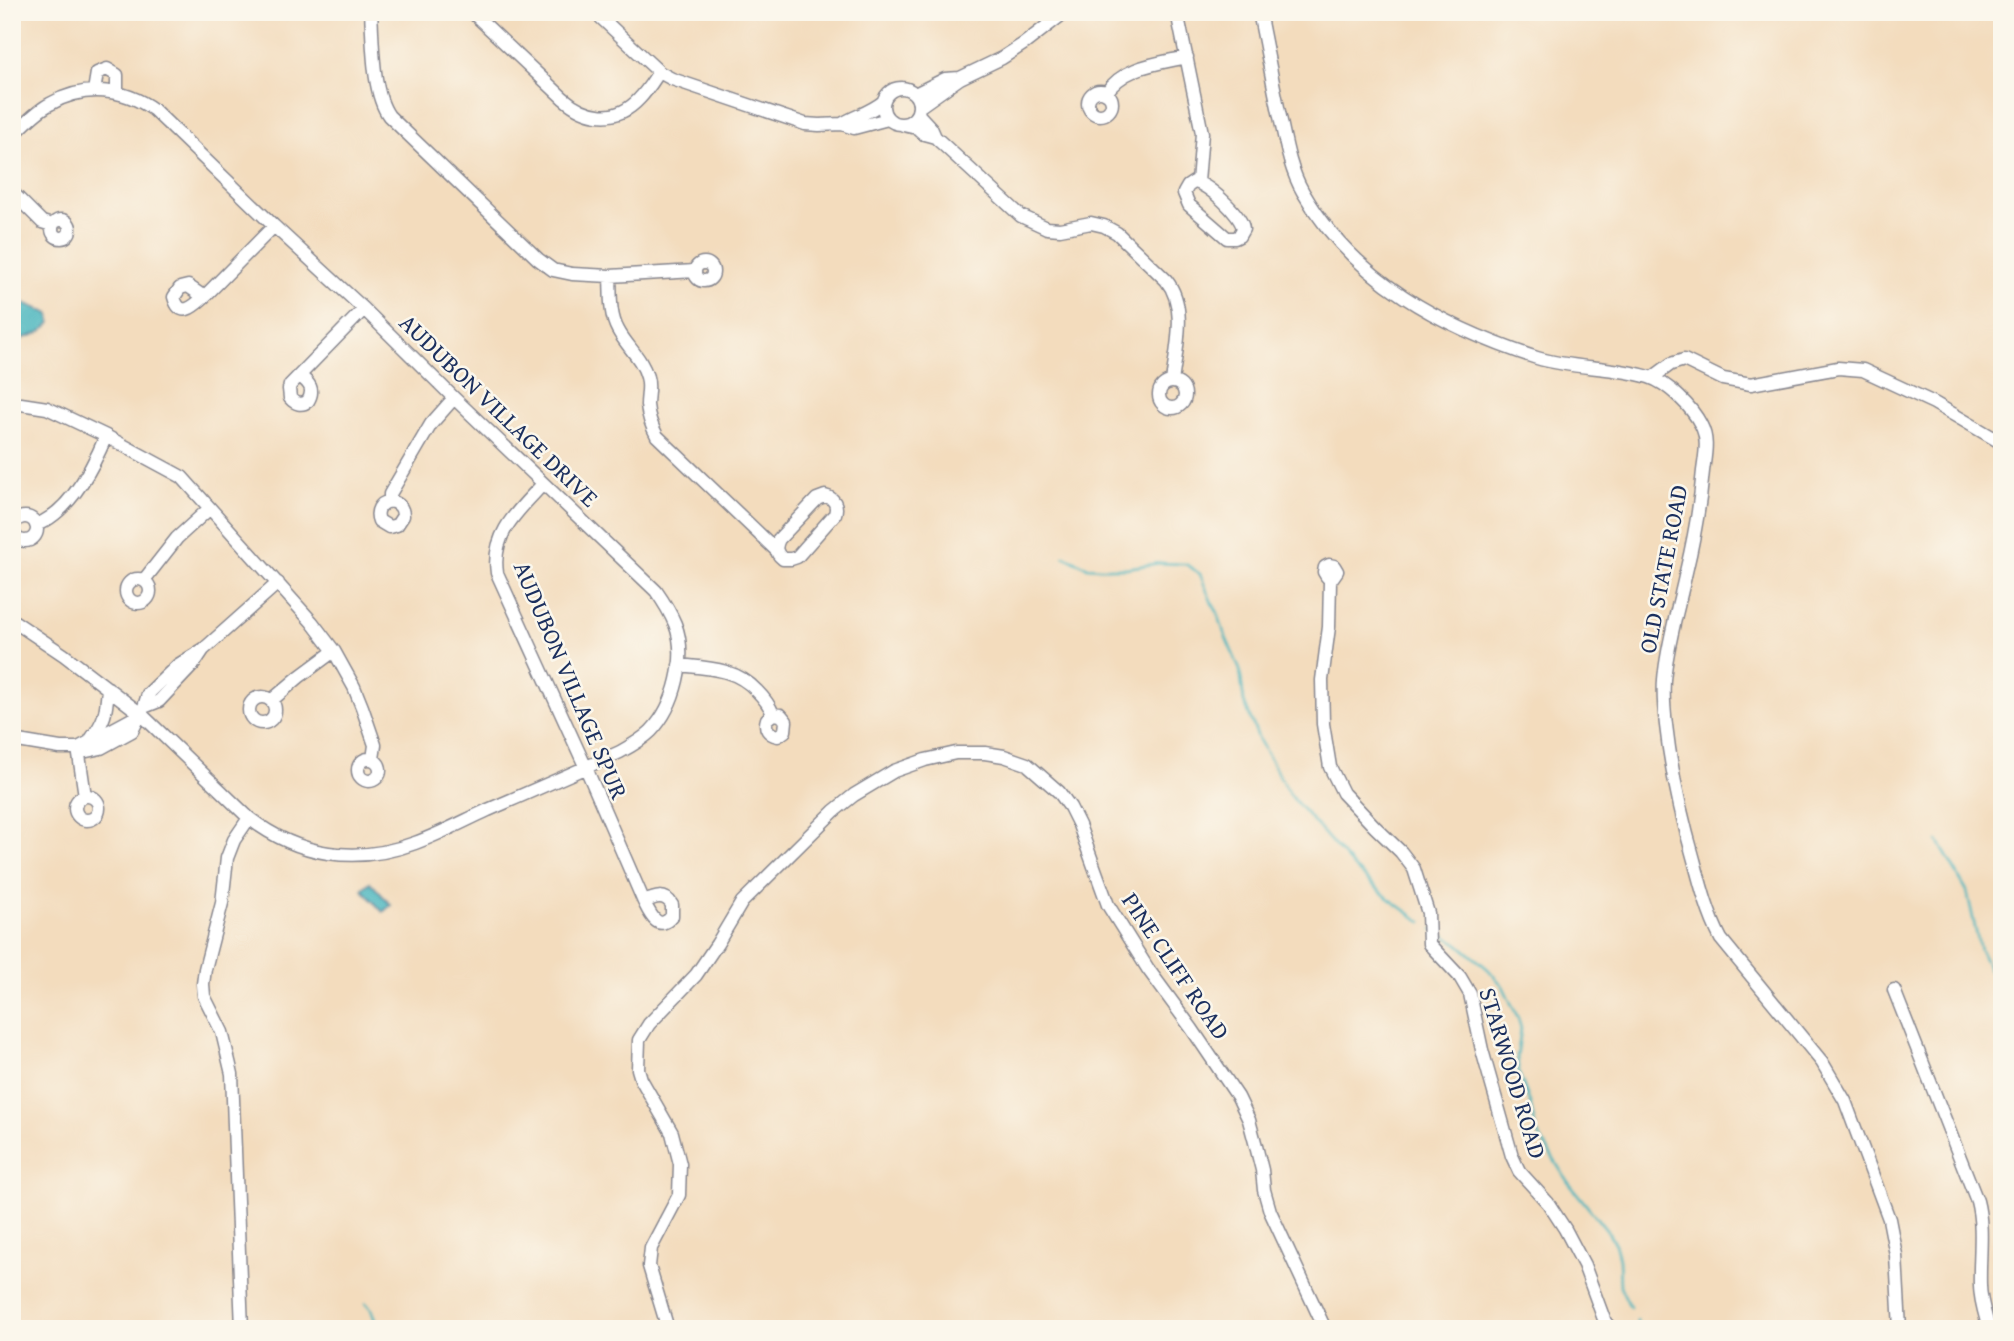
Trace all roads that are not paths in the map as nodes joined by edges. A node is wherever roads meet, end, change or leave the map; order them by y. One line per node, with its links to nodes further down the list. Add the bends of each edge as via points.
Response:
1 (370, 12): 26 (street, via 378,93 389,116 553,270)
2 (472, 12): 8 (street, via 563,98 587,114 625,111)
3 (595, 12): 8 (street)
4 (1065, 12): 9 (street, via 1026,43)
5 (1177, 12): 7 (street)
6 (1259, 12): 29 (street, OLD STATE ROAD, via 1294,172 1323,223 1360,263 1402,297 1487,339 1539,358)
7 (1186, 57): 12 (street, via 1140,67 1122,75); 21 (street, via 1202,132)
8 (659, 72): 17 (street, via 805,124)
9 (960, 78): 13 (street, via 946,79); 15 (street)
10 (94, 91): 11 (street, AUDUBON VILLAGE DRIVE); 11 (street, via 96,73 107,68 117,75); 19 (street, AUDUBON VILLAGE DRIVE, via 50,103)
11 (117, 92): 24 (street, AUDUBON VILLAGE DRIVE, via 154,110)
12 (1105, 93)
13 (915, 94): 14 (street, via 897,88); 15 (street)
14 (883, 102): 16 (street); 17 (street)
15 (919, 110): 18 (street); 20 (street)
16 (888, 119): 17 (street, via 854,128); 18 (street)
17 (842, 124)
18 (903, 125): 20 (street)
19 (12, 136)
20 (935, 137): 31 (street, via 1021,216 1047,228 1104,226 1166,280 1180,312)
21 (1199, 182): 21 (street, via 1185,189 1186,202 1227,238 1239,236 1241,220)
22 (12, 192): 23 (street, via 42,222)
23 (52, 225)
24 (274, 226): 27 (street); 28 (street, AUDUBON VILLAGE DRIVE)
25 (695, 271): 26 (street)
26 (610, 275): 40 (street, via 614,323 644,368 649,383 647,406 657,436)
27 (199, 302)
28 (364, 309): 30 (street); 32 (street, AUDUBON VILLAGE DRIVE)
29 (1652, 378): 35 (street, via 1684,360 1723,379 1751,384 1838,368 1863,370 1934,403); 64 (street, OLD STATE ROAD, via 1685,401 1706,435 1700,499 1664,674 1664,708 1680,812 1721,939 1822,1062 1845,1101 1889,1219)
30 (295, 381)
31 (1172, 382)
32 (454, 398): 36 (street, AUDUBON VILLAGE DRIVE); 37 (street, via 415,448)
33 (12, 406): 34 (street, via 47,408)
34 (106, 436): 38 (street, via 182,477); 39 (street, via 93,467 75,491 57,513)
35 (2002, 443)
36 (543, 484): 46 (street, AUDUBON VILLAGE DRIVE, via 656,591 676,626); 55 (street, AUDUBON VILLAGE SPUR, via 503,531 496,564)
37 (390, 501)
38 (210, 508): 42 (street, via 177,538); 43 (street)
39 (36, 525)
40 (776, 550): 40 (street, via 783,559 797,557 835,514 835,502 825,496 817,499 779,539)
41 (1332, 578): 63 (street, STARWOOD ROAD, via 1322,680 1330,767 1343,793 1414,869 1428,913 1429,944 1470,994 1491,1084 1519,1171 1565,1229)
42 (144, 580)
43 (278, 583): 45 (street); 49 (street, via 204,649 178,665 148,694)
44 (12, 620): 47 (street, AUDUBON VILLAGE DRIVE)
45 (334, 650): 48 (street); 54 (street, via 362,707 375,745)
46 (679, 665): 50 (street, via 719,669 741,677 768,702); 55 (street, AUDUBON VILLAGE DRIVE, via 671,702 652,730)
47 (108, 688): 49 (street, AUDUBON VILLAGE DRIVE); 51 (street, via 103,723)
48 (272, 700)
49 (143, 710): 51 (street); 53 (street, via 135,728 124,737 102,748); 57 (street, AUDUBON VILLAGE DRIVE)
50 (773, 714)
51 (91, 739): 53 (street)
52 (12, 740): 53 (street)
53 (78, 748): 56 (street)
54 (373, 759)
55 (586, 768): 57 (street, AUDUBON VILLAGE DRIVE, via 415,843 375,853 315,852 280,838); 58 (street, AUDUBON VILLAGE SPUR)
56 (85, 796)
57 (249, 818): 60 (street, via 227,858 222,903 203,984 232,1074)
58 (644, 902)
59 (1894, 990): 65 (street, via 1977,1201 1981,1300)
60 (242, 1329)
61 (668, 1329): 62 (street, PINE CLIFF ROAD, via 649,1266 650,1248 679,1195 680,1164 672,1133 641,1079 639,1040 696,975 742,902 834,811 894,771 956,753 985,752 1027,764 1070,807 1108,905 1238,1097 1253,1133 1270,1211)
62 (1325, 1329)
63 (1611, 1329)
64 (1900, 1329)
65 (1989, 1329)

